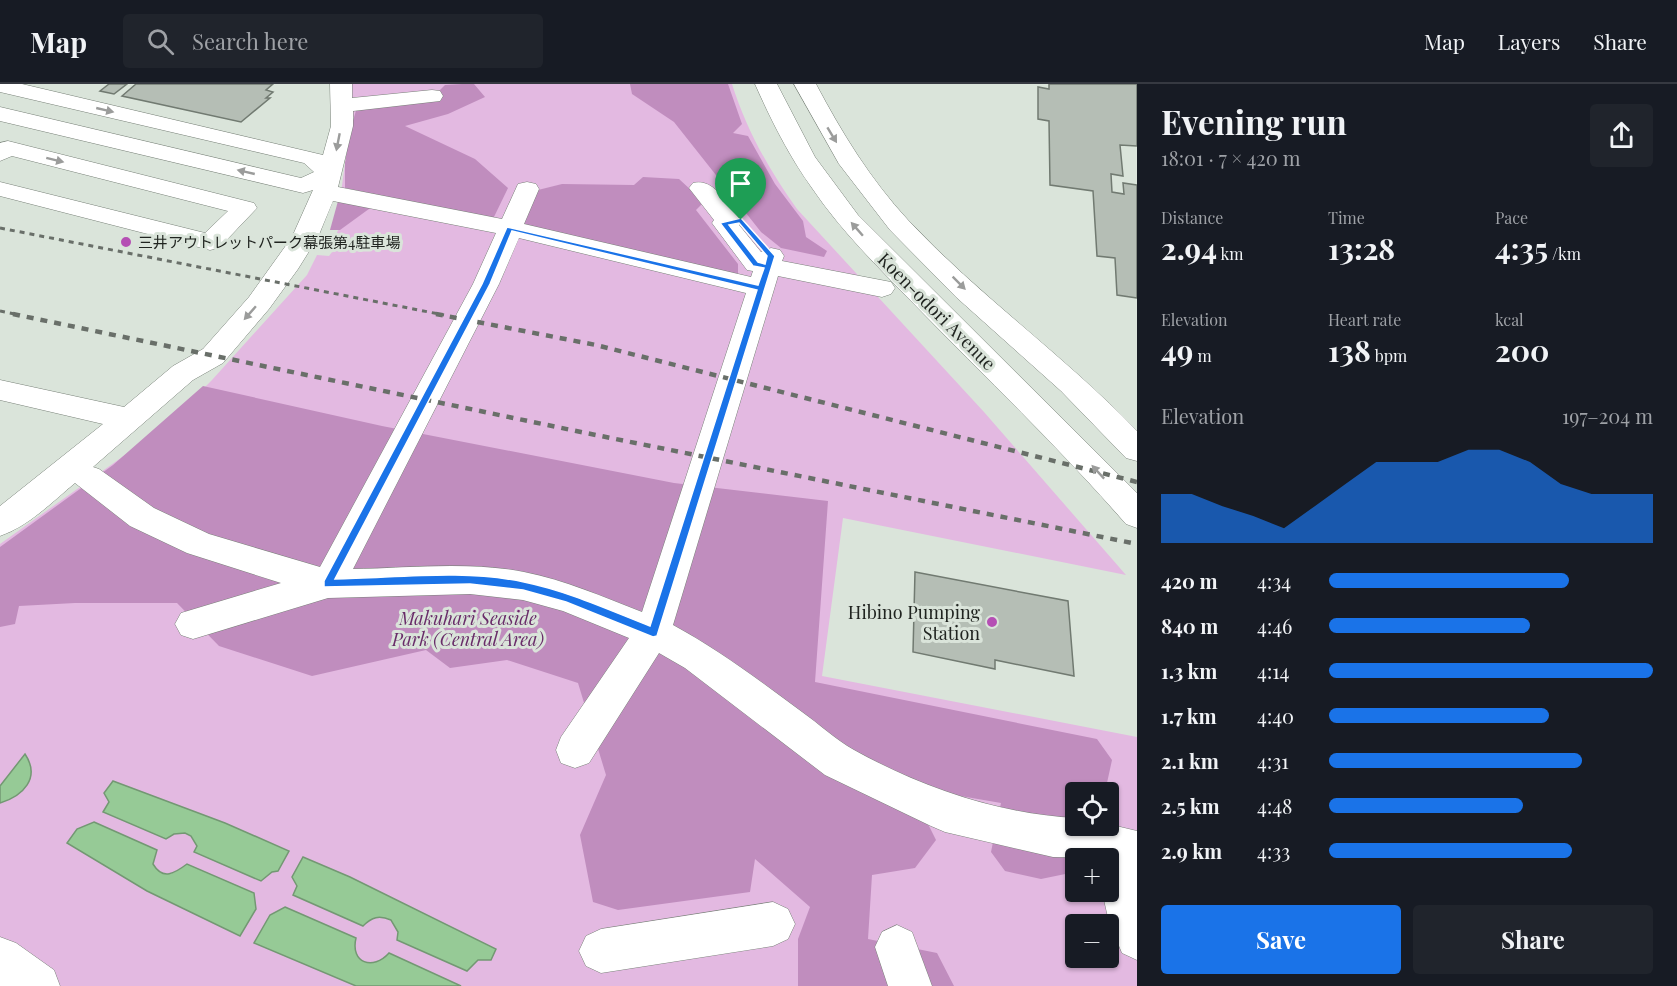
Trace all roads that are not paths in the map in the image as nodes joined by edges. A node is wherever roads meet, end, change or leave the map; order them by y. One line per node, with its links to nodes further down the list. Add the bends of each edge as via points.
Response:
1 (323, 84): 9 (street)
2 (766, 84): 23 (street, Koen-odori Avenue, one-way to 2, via 871,245 831,198 785,126)
3 (804, 84): 22 (street, Koen-odori Avenue, one-way to 22, via 844,155 870,191 970,294)
4 (6, 88): 9 (street, one-way to 9)
5 (346, 94): 6 (street); 9 (street, one-way to 9, via 342,126)
6 (432, 96)
7 (0, 114): 10 (street, one-way to 7)
8 (0, 154): 16 (street, one-way to 16, via 8,148 245,208 210,242)
9 (326, 175): 10 (street); 15 (street); 19 (street, one-way to 19, via 314,216 289,263 213,356)
10 (303, 186): 19 (street, via 295,215 269,260 196,346)
11 (709, 186): 17 (street, via 735,221 724,223 756,264)
12 (0, 189): 16 (street)
13 (527, 189): 15 (street)
14 (0, 209): 16 (street)
15 (510, 228): 17 (street); 27 (street, via 486,284)
16 (168, 238)
17 (767, 270): 18 (street); 29 (street)
18 (875, 281)
19 (183, 373): 21 (street)
20 (0, 390): 21 (street)
21 (130, 419): 26 (street)
22 (1132, 439): 23 (street)
23 (1073, 446): 25 (street, Koen-odori Avenue, one-way to 23)
24 (88, 478): 27 (street, via 142,517 199,544)
25 (1137, 515)
26 (0, 523)
27 (328, 584): 28 (street); 29 (street, via 470,580 523,586 568,598)
28 (193, 624)
29 (653, 632): 30 (street); 31 (street, via 698,657 839,762 905,795 964,818 1053,837 1088,838)
30 (575, 750)
31 (1136, 853): 33 (street, via 1126,869 1123,886)
32 (773, 924): 34 (street)
33 (1137, 938)
34 (601, 951)
35 (0, 959): 36 (street)
36 (38, 986)

